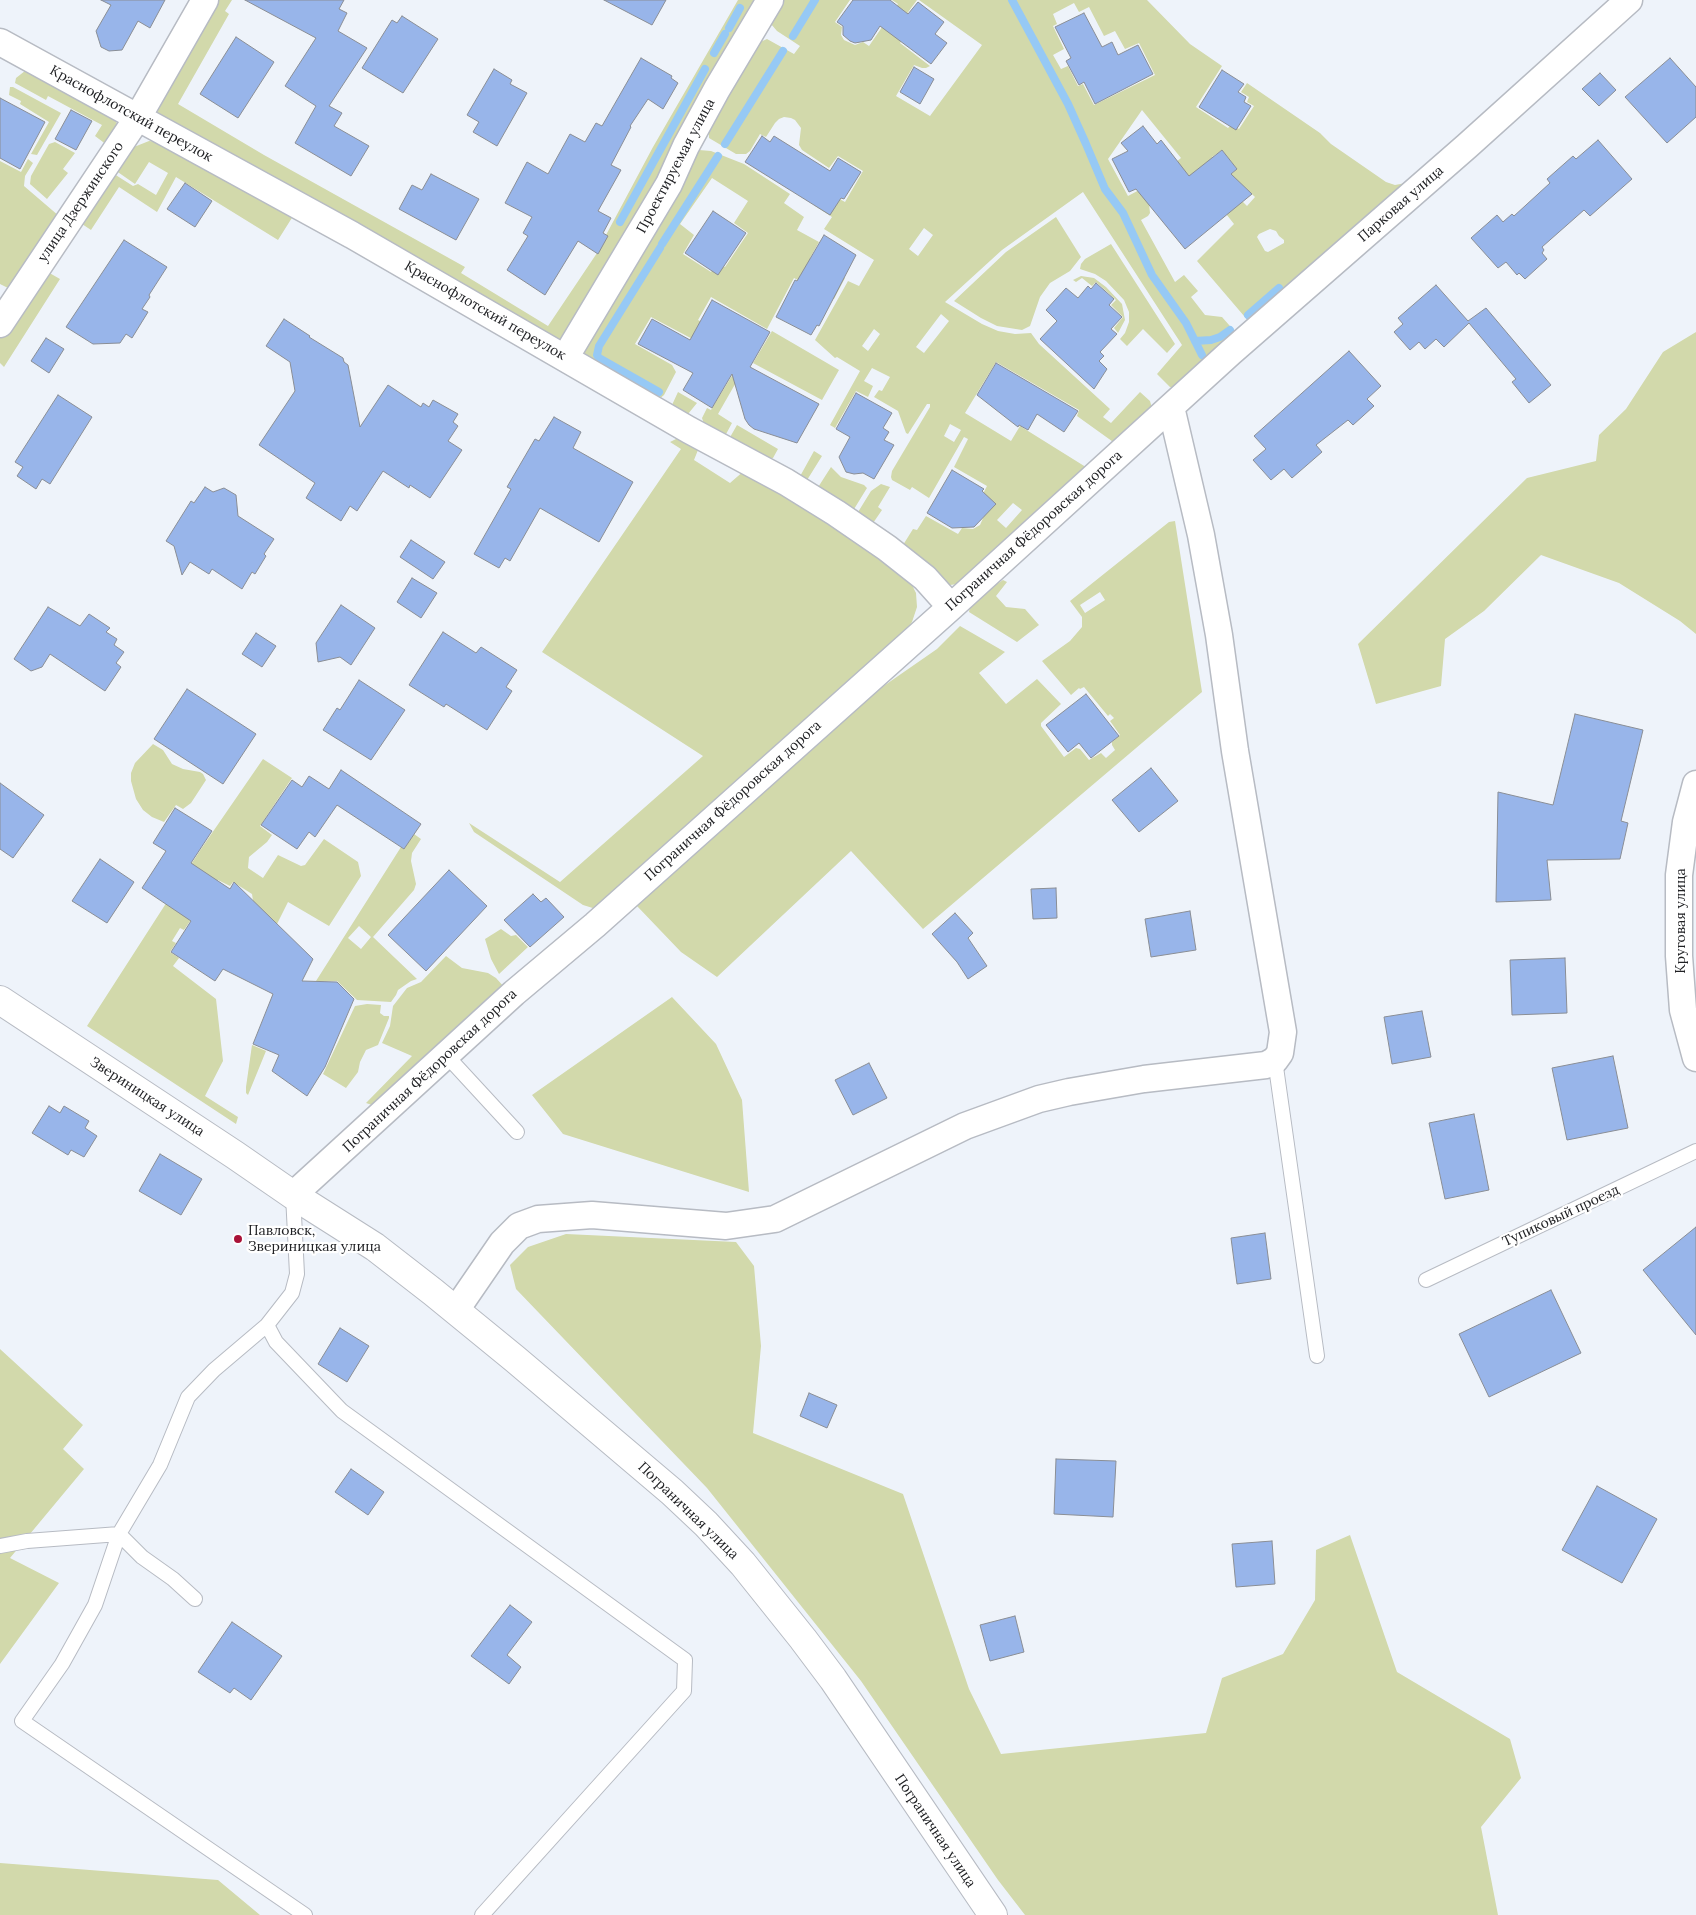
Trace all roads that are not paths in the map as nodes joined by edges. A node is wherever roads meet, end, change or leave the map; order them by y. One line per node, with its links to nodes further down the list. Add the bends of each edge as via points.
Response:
1 (205, 0): 5 (street, улица Дзержинского)
2 (770, 0): 7 (street, Проектируемая улица, via 692,135 669,184)
3 (1629, 0): 8 (street, Парковая улица)
4 (0, 42): 5 (street, Краснофлотский переулок)
5 (138, 118): 6 (street, улица Дзержинского); 7 (street, Краснофлотский переулок, via 352,235)
6 (0, 324)
7 (565, 358): 9 (street, Краснофлотский переулок, via 836,513 925,578)
8 (1171, 407): 9 (street, Пограничная Фёдоровская дорога); 14 (street, via 1201,534 1283,1032 1280,1053)
9 (951, 607): 12 (street, Пограничная Фёдоровская дорога)
10 (1696, 784): 13 (street, Круговая улица, via 1686,822 1678,876 1683,1010)
11 (0, 1000): 17 (street, Звериницкая улица)
12 (446, 1055): 15 (lane); 17 (street, Пограничная Фёдоровская дорога)
13 (1696, 1058)
14 (1274, 1060): 19 (street, via 1266,1065 1144,1079 1039,1099 964,1126 775,1219 726,1226 592,1215 538,1219 519,1226 502,1243); 21 (lane)
15 (517, 1132)
16 (1696, 1151): 18 (lane, Тупиковый проезд)
17 (293, 1195): 19 (street, Пограничная улица, via 375,1246); 20 (lane, via 297,1274 292,1293)
18 (1426, 1280)
19 (456, 1310): 27 (street, Пограничная улица, via 672,1492 743,1564 833,1679)
20 (267, 1325): 22 (lane, via 188,1396 160,1465); 26 (lane, via 276,1342 342,1411 685,1660 684,1692)
21 (1317, 1356)
22 (119, 1534): 23 (lane); 24 (lane, via 142,1557); 25 (lane, via 95,1605 62,1664 22,1721)
23 (0, 1546)
24 (196, 1599)
25 (305, 1915)
26 (482, 1915)
27 (993, 1915)

